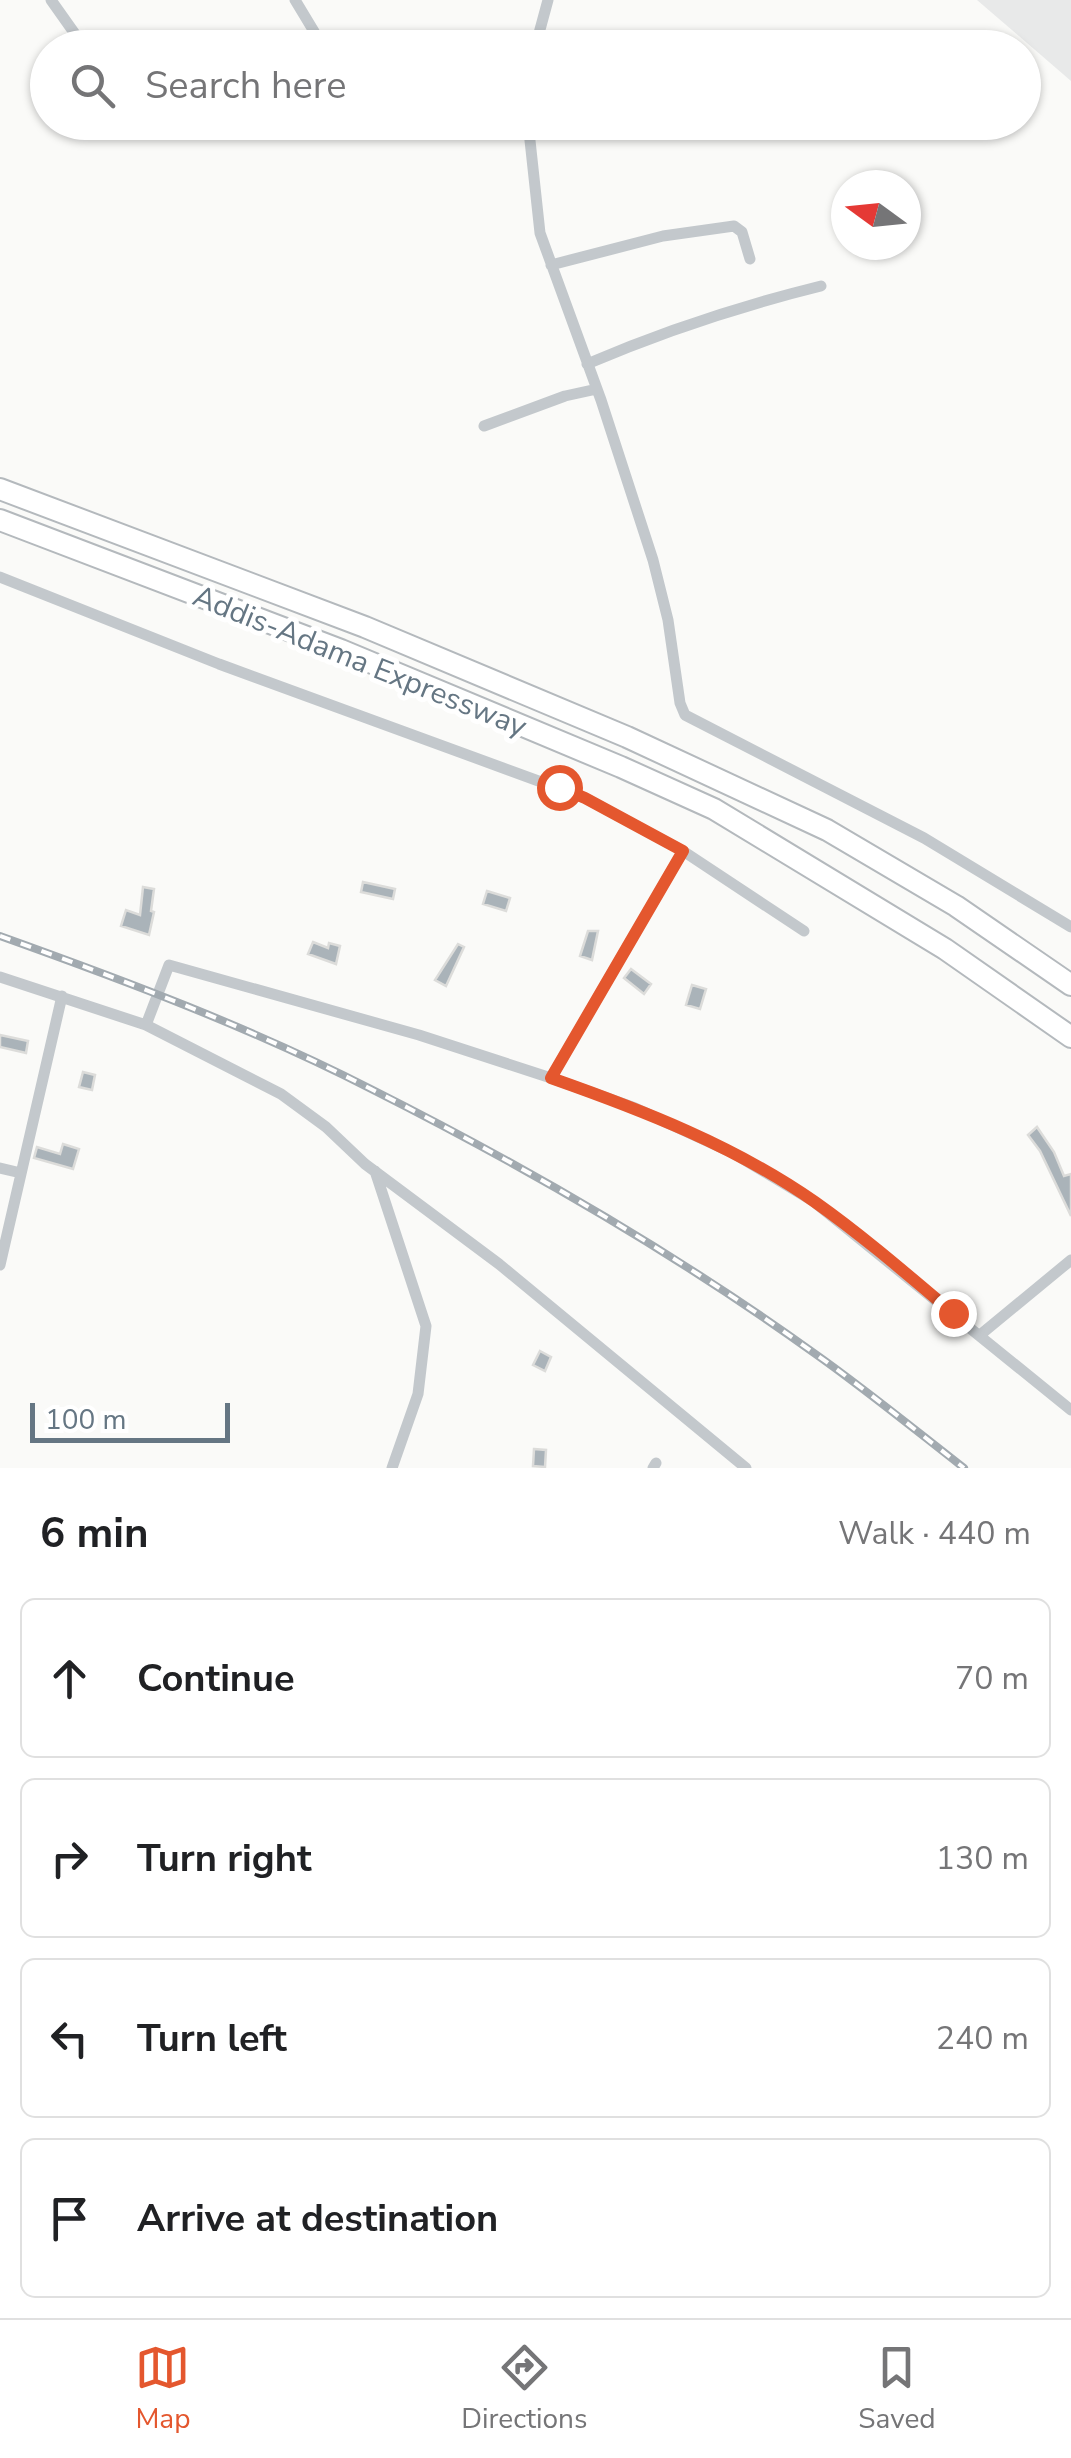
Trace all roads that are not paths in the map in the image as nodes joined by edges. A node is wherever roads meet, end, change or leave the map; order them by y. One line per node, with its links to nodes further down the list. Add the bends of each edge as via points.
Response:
1 (51, 0): 4 (street)
2 (295, 0): 5 (street)
3 (548, 0): 6 (street)
4 (73, 30)
5 (313, 30)
6 (540, 30)
7 (530, 140): 9 (street, via 540,233)
8 (750, 259): 9 (street, via 734,226 663,236)
9 (552, 265): 11 (street)
10 (821, 286): 11 (street, via 666,330)
11 (588, 364): 12 (street)
12 (597, 389): 13 (street); 18 (street, via 653,560 685,714 924,838)
13 (484, 426)
14 (0, 489): 21 (highway, Addis-Adama Expressway, via 365,627 627,737 827,830)
15 (0, 520): 24 (highway, Addis-Adama Expressway, via 341,650 714,809 945,949)
16 (0, 577): 17 (street, via 532,776)
17 (683, 851): 19 (street); 25 (street)
18 (1071, 927)
19 (804, 931)
20 (0, 977): 22 (street)
21 (1071, 984)
22 (62, 996): 23 (street); 28 (street)
23 (146, 1026): 25 (street, via 169,966); 27 (street, via 282,1094)
24 (1071, 1037)
25 (551, 1078): 31 (street, via 733,1153 813,1201)
26 (0, 1168): 28 (street)
27 (375, 1171): 33 (street, via 426,1326 418,1394); 34 (street, via 500,1264)
28 (21, 1174): 30 (street)
29 (1071, 1260): 31 (street)
30 (0, 1266)
31 (980, 1335): 32 (street)
32 (1071, 1410)
33 (392, 1468)
34 (746, 1468)

